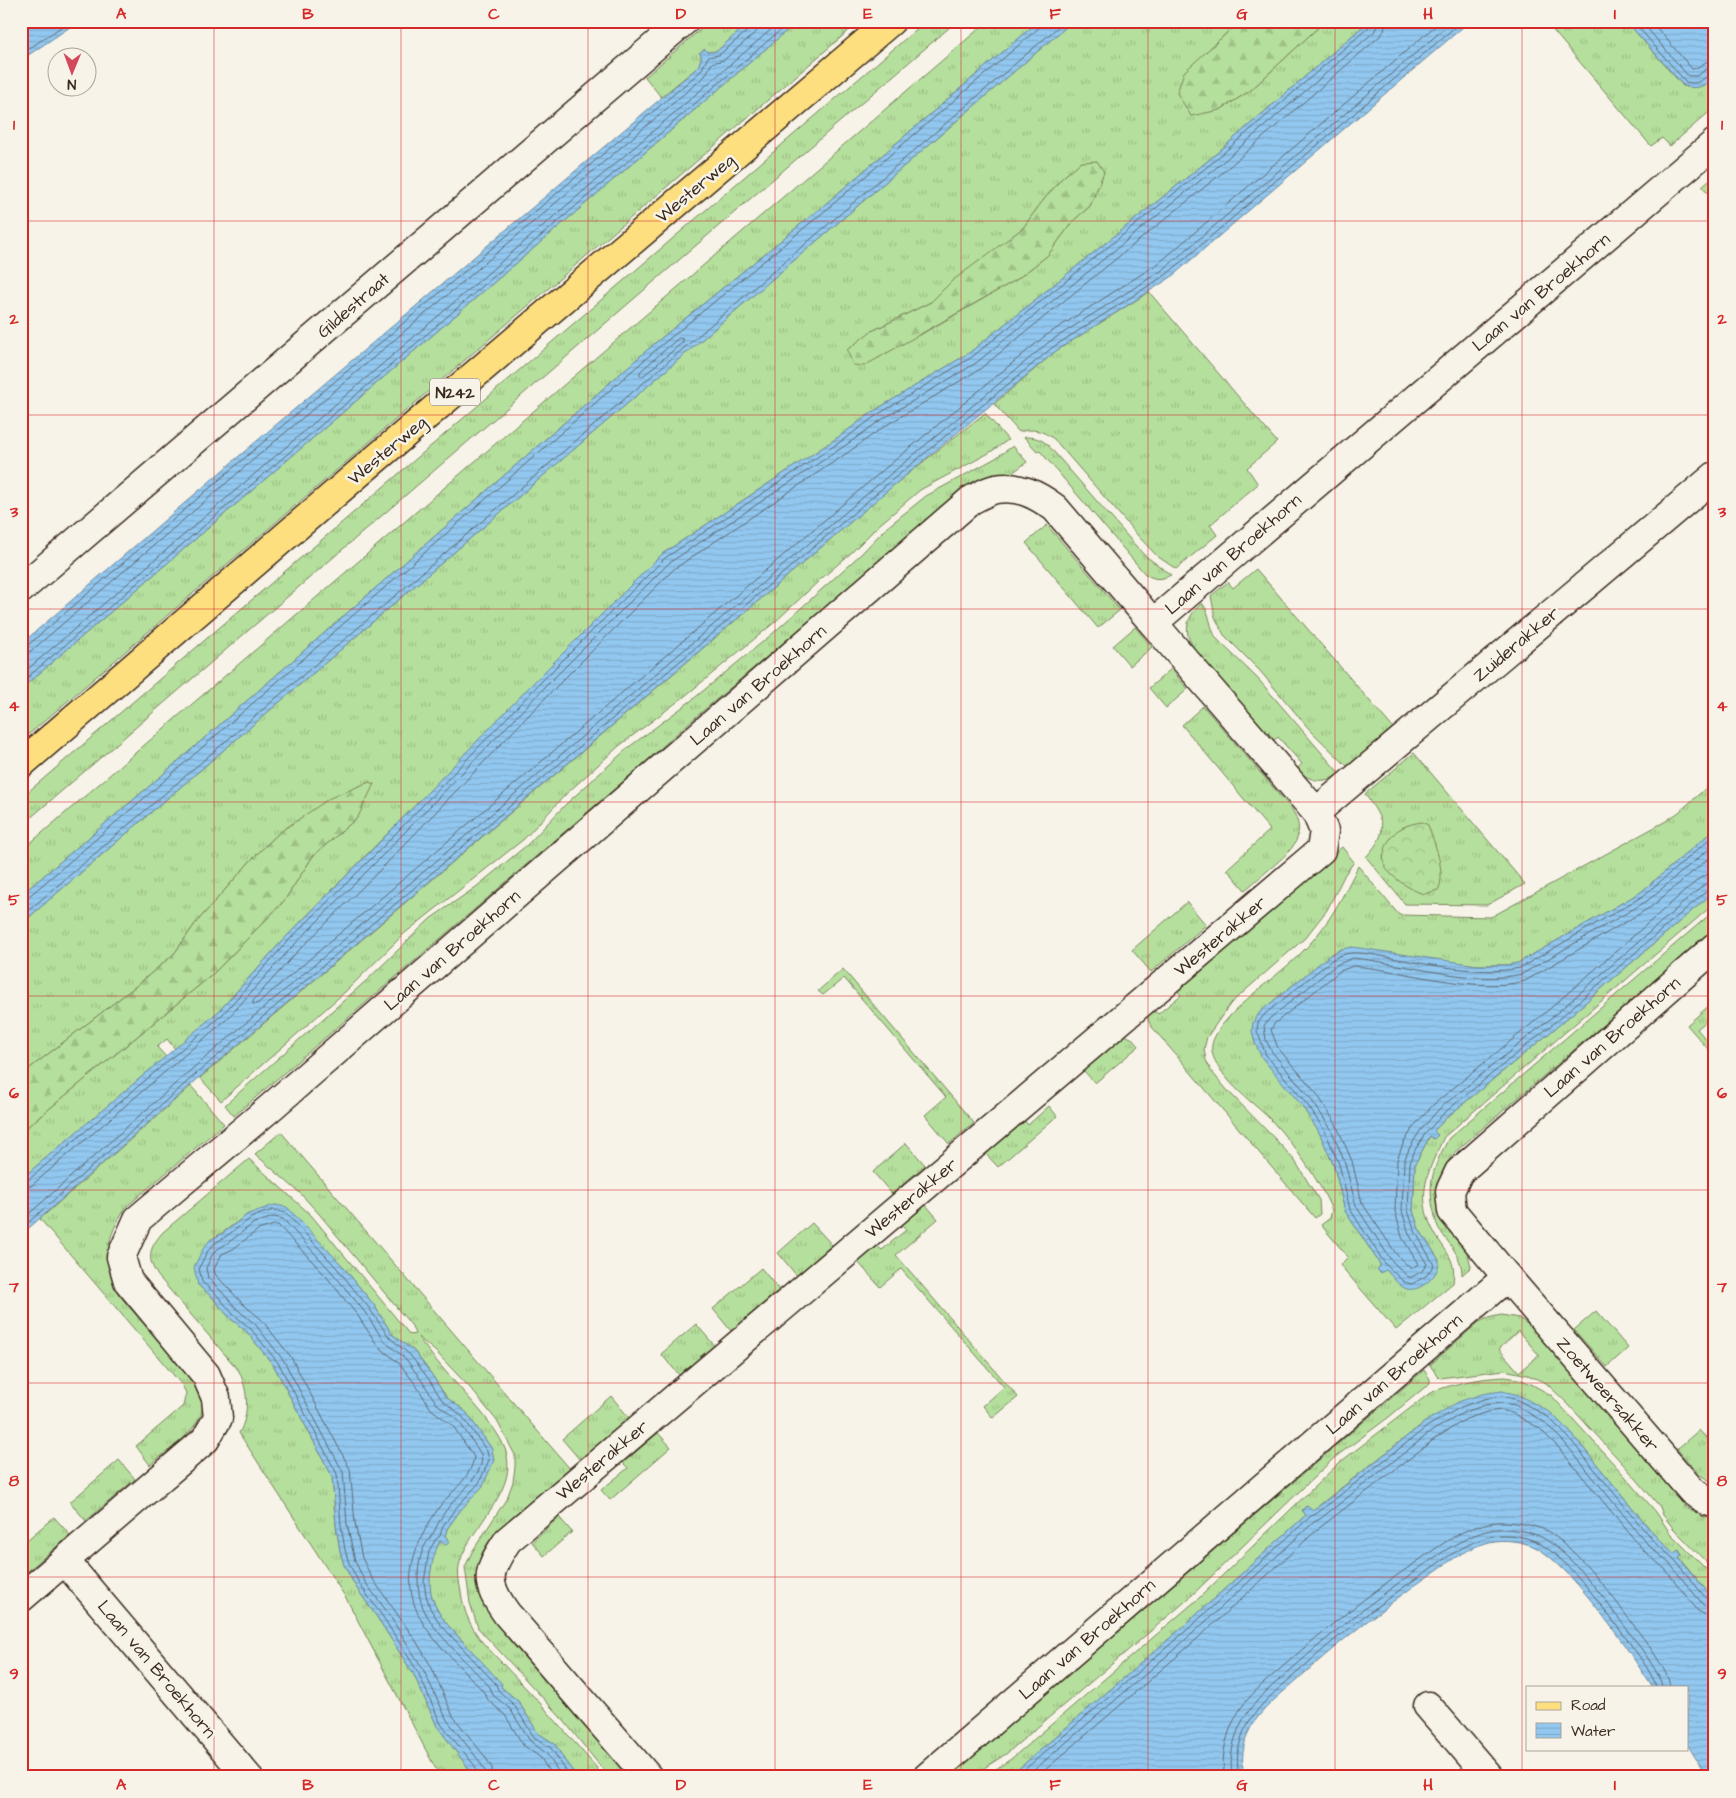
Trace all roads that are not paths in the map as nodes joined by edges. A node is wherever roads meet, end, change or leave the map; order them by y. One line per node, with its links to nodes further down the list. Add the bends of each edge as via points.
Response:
1 (684, 21): 5 (street, Gildestraat)
2 (891, 21): 7 (main road, Westerweg / N242)
3 (1715, 143): 6 (street, Laan van Broekhorn)
4 (1715, 476): 8 (street, Zuiderakker)
5 (21, 589)
6 (1153, 623): 8 (street, Westerakker); 12 (street, Laan van Broekhorn, via 1055,508 1018,489 995,489 970,500 138,1218 121,1257 128,1281 206,1375 216,1398 218,1418 205,1440)
7 (21, 764)
8 (1316, 812): 16 (street, Westerakker, via 1324,831 1321,850 508,1540 497,1557 490,1578 494,1596)
9 (1715, 947): 10 (street, Laan van Broekhorn, via 1459,1172 1450,1191 1452,1212)
10 (1507, 1277): 11 (street, Zoetweersakker, via 1692,1491); 17 (street, Laan van Broekhorn)
11 (1715, 1503)
12 (65, 1561): 13 (street, Laan van Broekhorn); 15 (street, Laan van Broekhorn)
13 (21, 1598)
14 (1428, 1706): 18 (street)
15 (248, 1777)
16 (648, 1777)
17 (926, 1777)
18 (1489, 1777)

